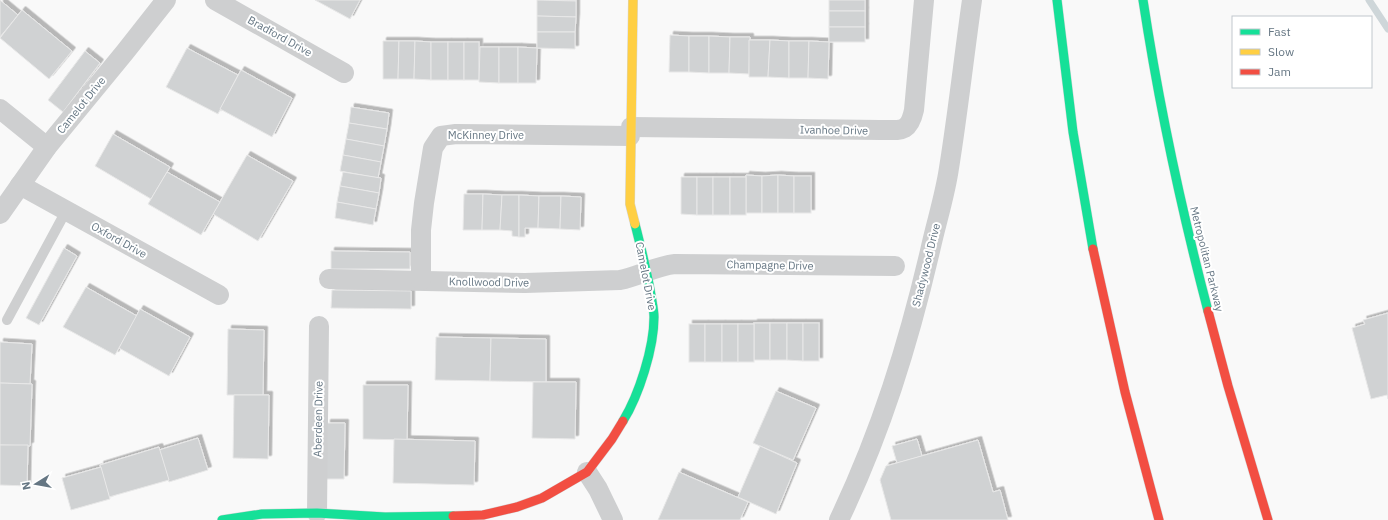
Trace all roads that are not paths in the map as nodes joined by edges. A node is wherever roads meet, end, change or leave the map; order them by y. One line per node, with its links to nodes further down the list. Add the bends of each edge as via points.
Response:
1 (166, 0): 12 (street, Camelot Drive)
2 (215, 0): 9 (street, Bradford Drive)
3 (633, 0): 11 (main road, Camelot Drive)
4 (924, 0): 11 (street, Ivanhoe Drive, via 914,110 912,122 906,128)
5 (972, 0): 28 (street, Shadywood Drive, via 949,170 918,300 882,419)
6 (1068, 0): 7 (main road)
7 (1057, 3): 29 (main road, via 1066,83 1088,224 1129,411)
8 (1139, 3): 30 (main road, Metropolitan Parkway, via 1145,15 1163,121 1190,243 1220,359)
9 (344, 73)
10 (0, 108): 12 (street)
11 (630, 132): 17 (main road, Camelot Drive, via 630,204); 19 (street, McKinney Drive, via 441,136 433,148 424,203)
12 (47, 147): 13 (street, Camelot Drive)
13 (20, 185): 14 (street, Oxford Drive); 15 (street, Camelot Drive)
14 (66, 211): 20 (street, Oxford Drive); 21 (lane)
15 (0, 214)
16 (894, 266): 17 (street, Champagne Drive, via 675,264)
17 (647, 272): 19 (street, Knollwood Drive, via 620,280 525,283); 23 (main road, Camelot Drive, via 654,315 653,333 645,368 627,415)
18 (329, 279): 19 (street, Knollwood Drive)
19 (421, 280)
20 (219, 295)
21 (7, 320)
22 (319, 326): 24 (street, Aberdeen Drive)
23 (587, 472): 25 (main road, Camelot Drive, via 542,498 483,515); 27 (street)
24 (316, 513): 25 (main road, Camelot Drive); 26 (main road, Camelot Drive, via 262,514)
25 (385, 518)
26 (222, 520)
27 (612, 520)
28 (839, 520)
29 (1159, 520)
30 (1268, 520)

